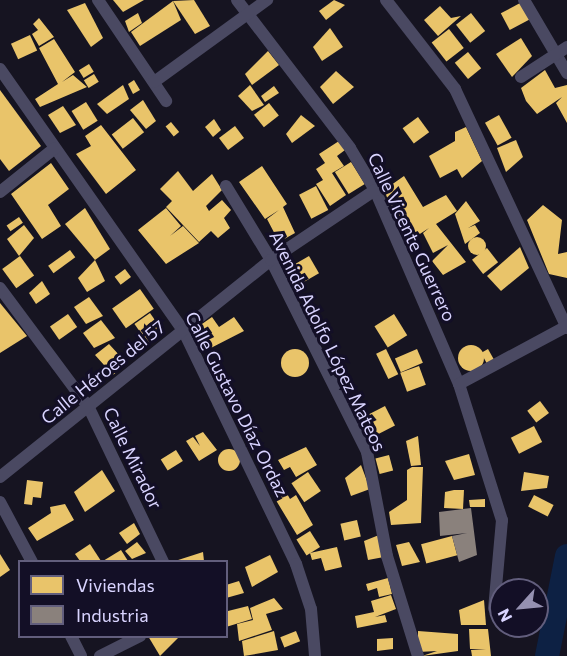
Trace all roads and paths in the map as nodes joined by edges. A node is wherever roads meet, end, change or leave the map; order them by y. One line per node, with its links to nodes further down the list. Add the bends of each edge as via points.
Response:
1 (98, 0): 11 (street)
2 (237, 0): 6 (street, Calle Vicente Guerrero)
3 (267, 0): 6 (street)
4 (386, 0): 19 (street, via 455,89)
5 (524, 0): 7 (street)
6 (249, 12): 11 (street); 15 (street, Calle Vicente Guerrero, via 350,148)
7 (562, 50): 9 (street); 10 (street)
8 (0, 69): 13 (street, Calle Gustavo Díaz Ordaz)
9 (567, 73)
10 (520, 77)
11 (154, 82): 12 (street)
12 (165, 101)
13 (55, 148): 16 (street); 20 (street, Calle Gustavo Díaz Ordaz)
14 (226, 186): 17 (street, Avenida Adolfo López Mateos)
15 (375, 190): 17 (street, Calle Héroes del 57); 21 (street, Calle Vicente Guerrero)
16 (0, 192)
17 (271, 260): 20 (street, Calle Héroes del 57); 34 (street, Avenida Adolfo López Mateos, via 367,452 396,589)
18 (0, 288): 22 (street, Calle Mirador)
19 (567, 326): 21 (street)
20 (183, 330): 22 (street, Calle Héroes del 57); 33 (street, Calle Gustavo Díaz Ordaz, via 296,564 311,609)
21 (459, 384): 27 (street, Calle Vicente Guerrero, via 502,520)
22 (89, 408): 23 (street, Calle Héroes del 57); 26 (street, Calle Mirador)
23 (0, 477)
24 (0, 502): 25 (street)
25 (31, 560)
26 (164, 560)
27 (497, 578)
28 (72, 638): 30 (street)
29 (136, 639): 31 (street); 32 (street)
30 (81, 656)
31 (100, 656)
32 (123, 656)
33 (315, 656)
34 (418, 656)

